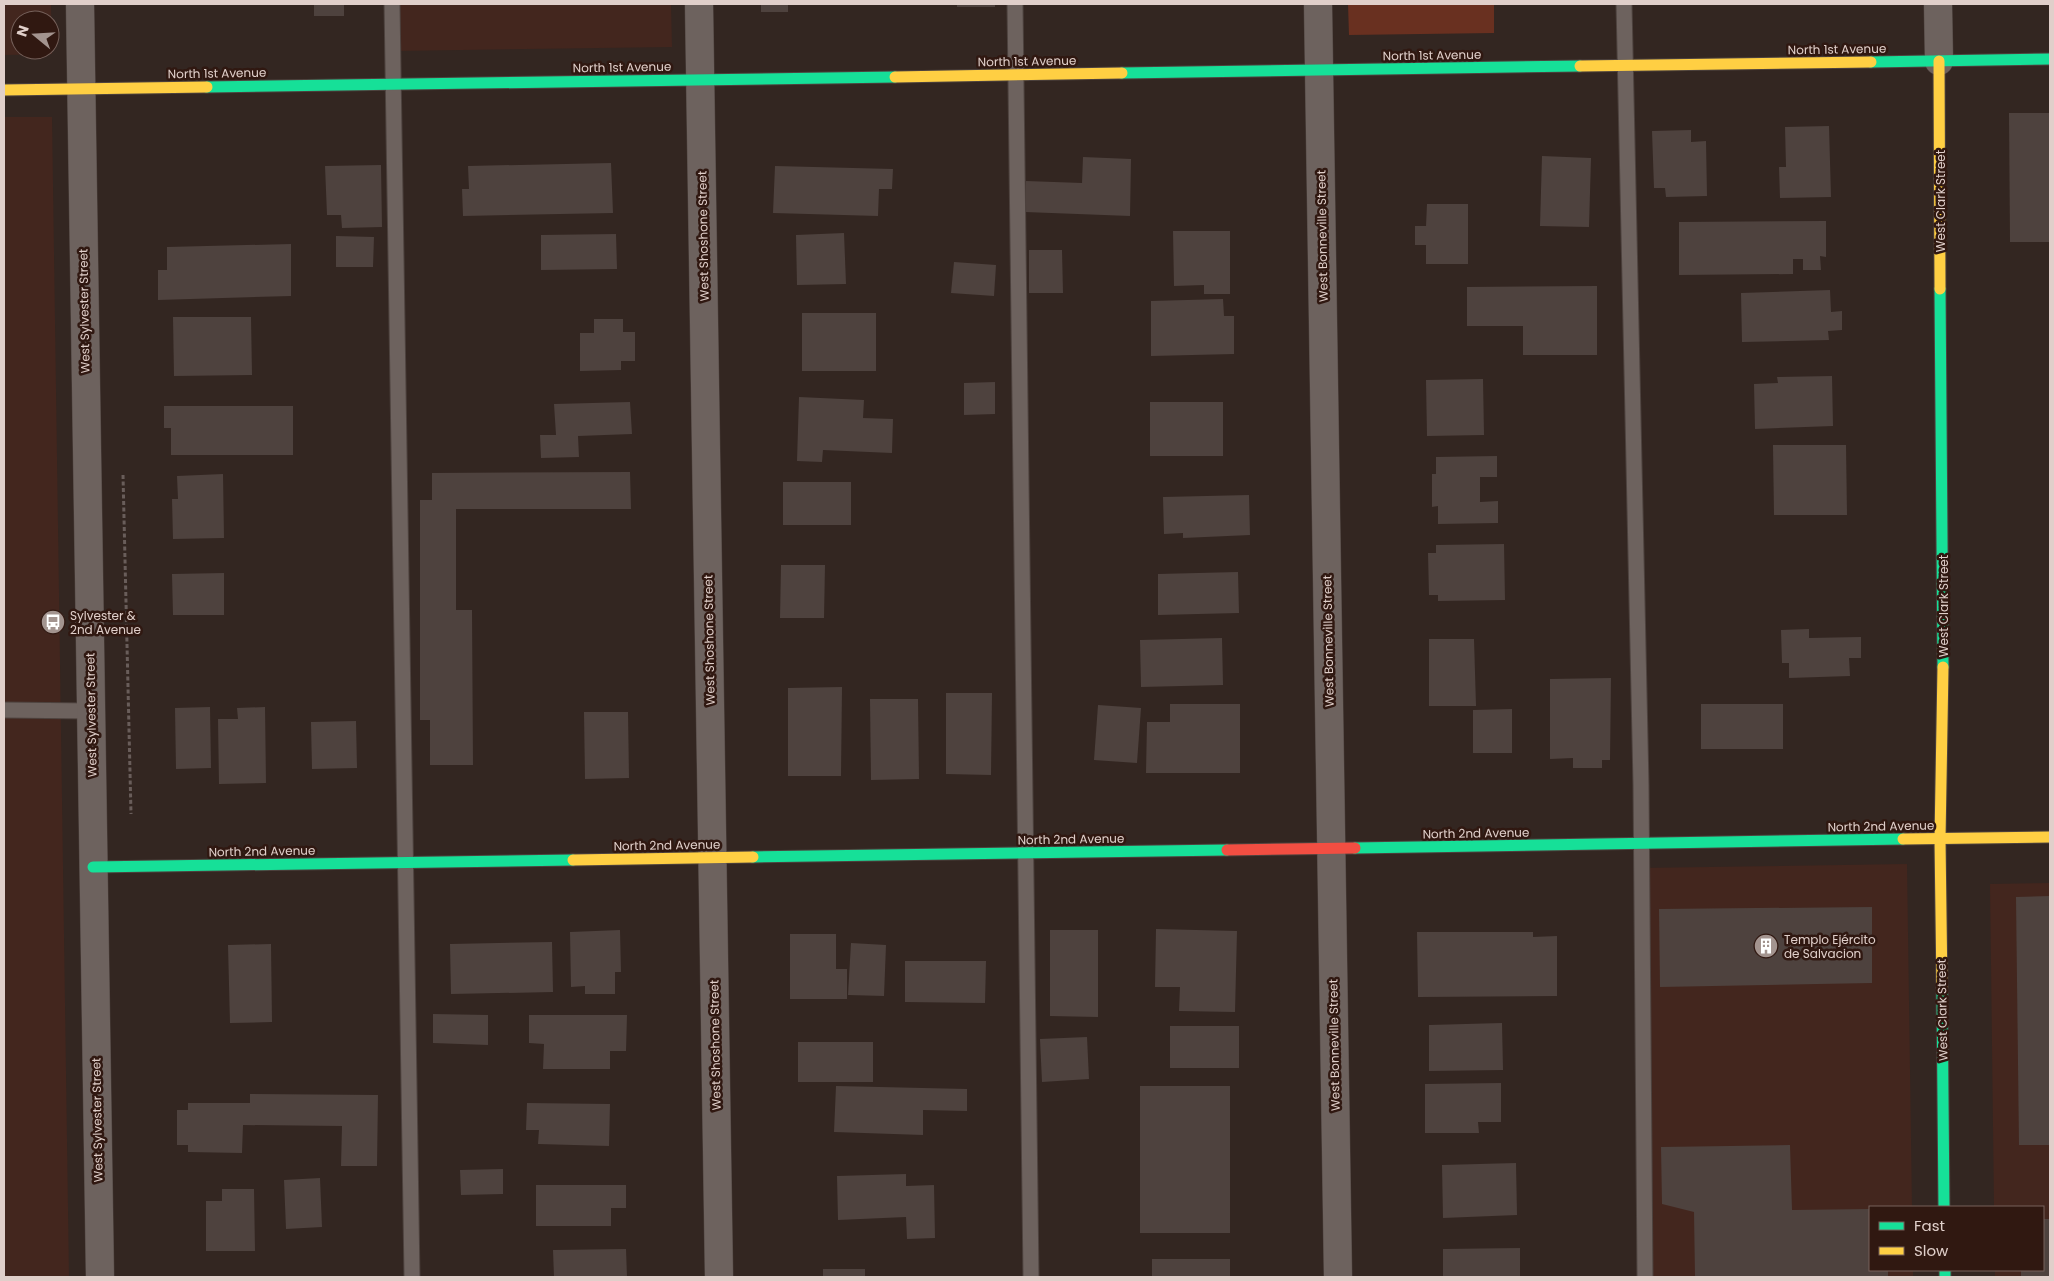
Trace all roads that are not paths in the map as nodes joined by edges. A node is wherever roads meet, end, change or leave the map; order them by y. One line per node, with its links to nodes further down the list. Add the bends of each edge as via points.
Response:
1 (80, 4): 15 (street, West Sylvester Street)
2 (392, 4): 14 (lane)
3 (699, 4): 13 (street, West Shoshone Street)
4 (1014, 4): 12 (lane)
5 (1318, 4): 11 (street, West Bonneville Street)
6 (1624, 4): 10 (lane)
7 (1938, 4): 9 (street, West Clark Street)
8 (2050, 59): 9 (street, North 1st Avenue)
9 (1939, 61): 10 (street, North 1st Avenue); 20 (street, West Clark Street, via 1943,675)
10 (1624, 66): 11 (street, North 1st Avenue); 21 (lane)
11 (1319, 70): 12 (street, North 1st Avenue); 22 (street, West Bonneville Street)
12 (1016, 75): 13 (street, North 1st Avenue); 23 (lane)
13 (700, 79): 14 (street, North 1st Avenue); 24 (street, West Shoshone Street)
14 (392, 84): 15 (street, North 1st Avenue); 25 (lane)
15 (80, 89): 16 (street, North 1st Avenue); 18 (street, West Sylvester Street)
16 (4, 90)
17 (4, 710): 18 (lane)
18 (91, 712): 26 (street, West Sylvester Street)
19 (2050, 837): 20 (street, North 2nd Avenue)
20 (1940, 839): 21 (street, North 2nd Avenue); 27 (street, West Clark Street)
21 (1642, 844): 22 (street, North 2nd Avenue); 33 (lane)
22 (1331, 849): 23 (street, North 2nd Avenue); 32 (street, West Bonneville Street)
23 (1025, 853): 24 (street, North 2nd Avenue); 31 (lane)
24 (712, 858): 25 (street, North 2nd Avenue); 30 (street, West Shoshone Street)
25 (407, 863): 26 (street, North 2nd Avenue); 29 (lane)
26 (93, 867): 28 (street, West Sylvester Street)
27 (1944, 1206)
28 (100, 1277)
29 (412, 1277)
30 (718, 1277)
31 (1031, 1277)
32 (1338, 1277)
33 (1645, 1277)

